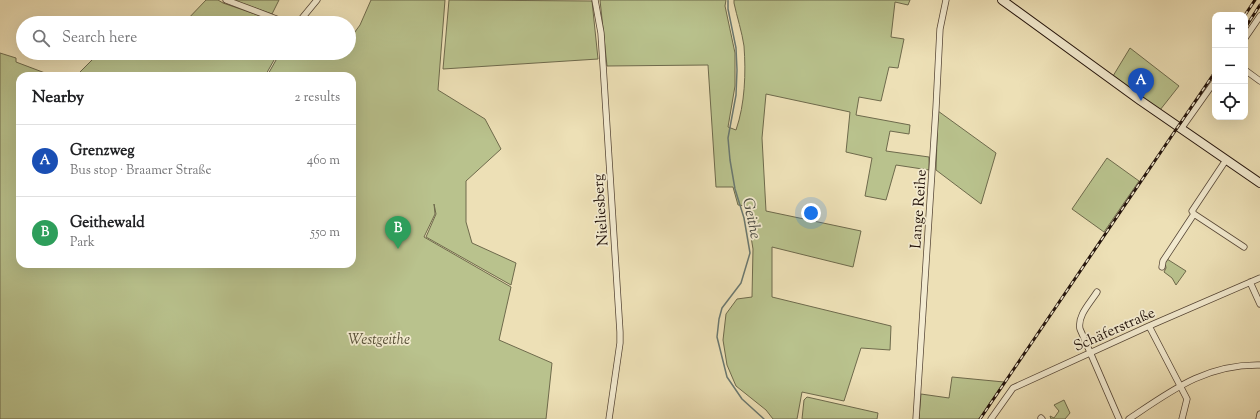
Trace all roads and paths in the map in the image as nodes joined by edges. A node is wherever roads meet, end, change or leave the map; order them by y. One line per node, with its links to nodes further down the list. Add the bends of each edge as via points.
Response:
1 (226, 0): 6 (street)
2 (317, 0): 7 (street)
3 (595, 0): 28 (street, Nieliesberg, via 601,33 620,332)
4 (946, 0): 29 (street, Lange Reihe, via 940,29)
5 (1002, 0): 13 (street)
6 (268, 16)
7 (304, 16)
8 (1260, 16): 9 (street)
9 (1248, 34)
10 (1248, 72): 11 (street)
11 (1260, 81)
12 (1213, 84): 13 (street)
13 (1182, 129): 14 (street)
14 (1226, 160): 15 (street); 16 (street, via 1192,211)
15 (1260, 183)
16 (1194, 214): 17 (street); 18 (street, via 1163,261)
17 (1244, 247)
18 (1162, 267)
19 (1260, 278): 20 (street, Schäferstraße)
20 (1250, 282): 22 (street); 23 (street, Schäferstraße)
21 (1097, 292): 24 (street, via 1081,317 1079,325)
22 (1260, 304)
23 (1149, 326): 24 (street, Schäferstraße); 26 (street)
24 (1090, 353): 30 (street, Schäferstraße, via 1012,388); 31 (street)
25 (1260, 365): 26 (street, via 1223,369 1199,376)
26 (1180, 386): 32 (street); 33 (street, via 1187,399)
27 (1260, 414): 34 (street)
28 (609, 419)
29 (916, 419)
30 (991, 419)
31 (1119, 419)
32 (1129, 419)
33 (1182, 419)
34 (1258, 419)

